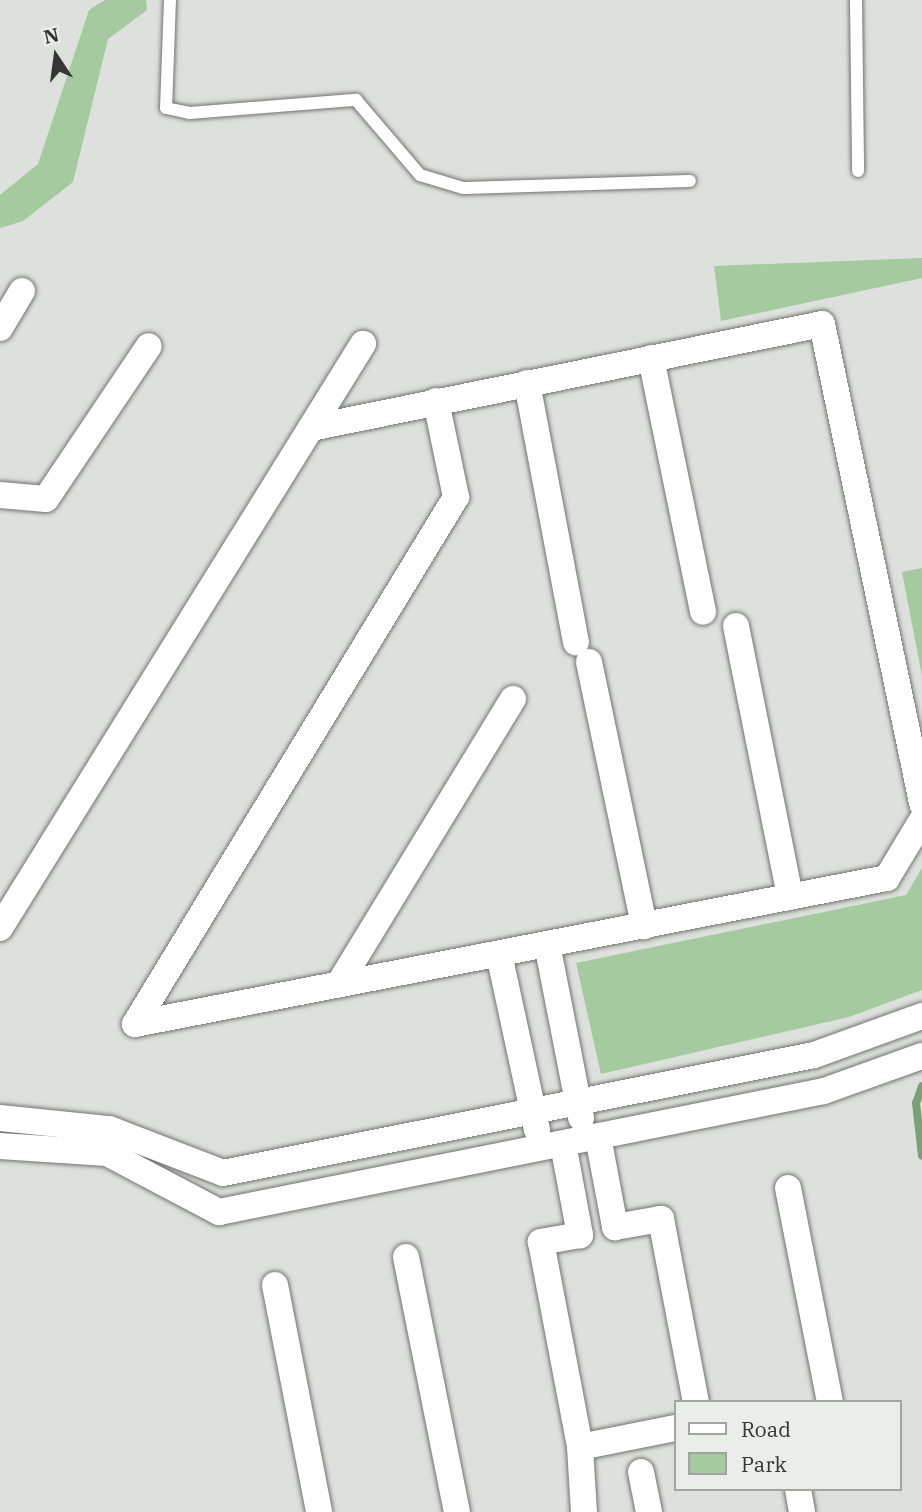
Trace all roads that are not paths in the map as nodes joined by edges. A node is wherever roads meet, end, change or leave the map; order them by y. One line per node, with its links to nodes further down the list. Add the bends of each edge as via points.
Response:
1 (170, 0): 4 (lane, via 166,108 188,113 356,100 420,174 463,188)
2 (856, 0): 3 (lane)
3 (858, 171)
4 (690, 181)
5 (22, 291): 6 (street)
6 (0, 328)
7 (363, 344): 12 (street)
8 (149, 346): 13 (street, via 46,499)
9 (651, 359): 10 (street); 14 (street); 17 (street, via 822,324)
10 (527, 383): 11 (street); 20 (street)
11 (436, 401): 12 (street); 24 (street, via 456,497 135,1024)
12 (311, 428): 21 (street)
13 (0, 495)
14 (703, 612)
15 (736, 626): 19 (street)
16 (513, 699): 24 (street)
17 (922, 804)
18 (922, 820): 19 (street, via 887,878)
19 (789, 897): 20 (street)
20 (644, 926): 22 (street)
21 (0, 928)
22 (547, 944): 23 (street); 27 (street)
23 (499, 954): 24 (street); 28 (street)
24 (339, 984)
25 (922, 1016): 27 (street, via 814,1055)
26 (922, 1056): 30 (street, via 824,1091)
27 (578, 1103): 28 (street); 30 (street)
28 (533, 1112): 29 (street, via 223,1174 110,1129); 30 (street)
29 (0, 1118)
30 (572, 1142): 31 (street, via 219,1212 107,1153); 33 (street); 34 (street)
31 (0, 1146)
32 (788, 1188): 38 (street)
33 (615, 1227): 34 (street); 37 (street, via 661,1219)
34 (580, 1235): 40 (street, via 541,1242)
35 (406, 1257): 44 (street)
36 (275, 1285): 43 (street)
37 (696, 1400)
38 (830, 1400)
39 (674, 1429): 40 (street)
40 (580, 1447): 45 (street)
41 (641, 1472): 46 (street)
42 (797, 1491): 47 (street)
43 (319, 1512)
44 (457, 1512)
45 (584, 1512)
46 (649, 1512)
47 (802, 1512)

